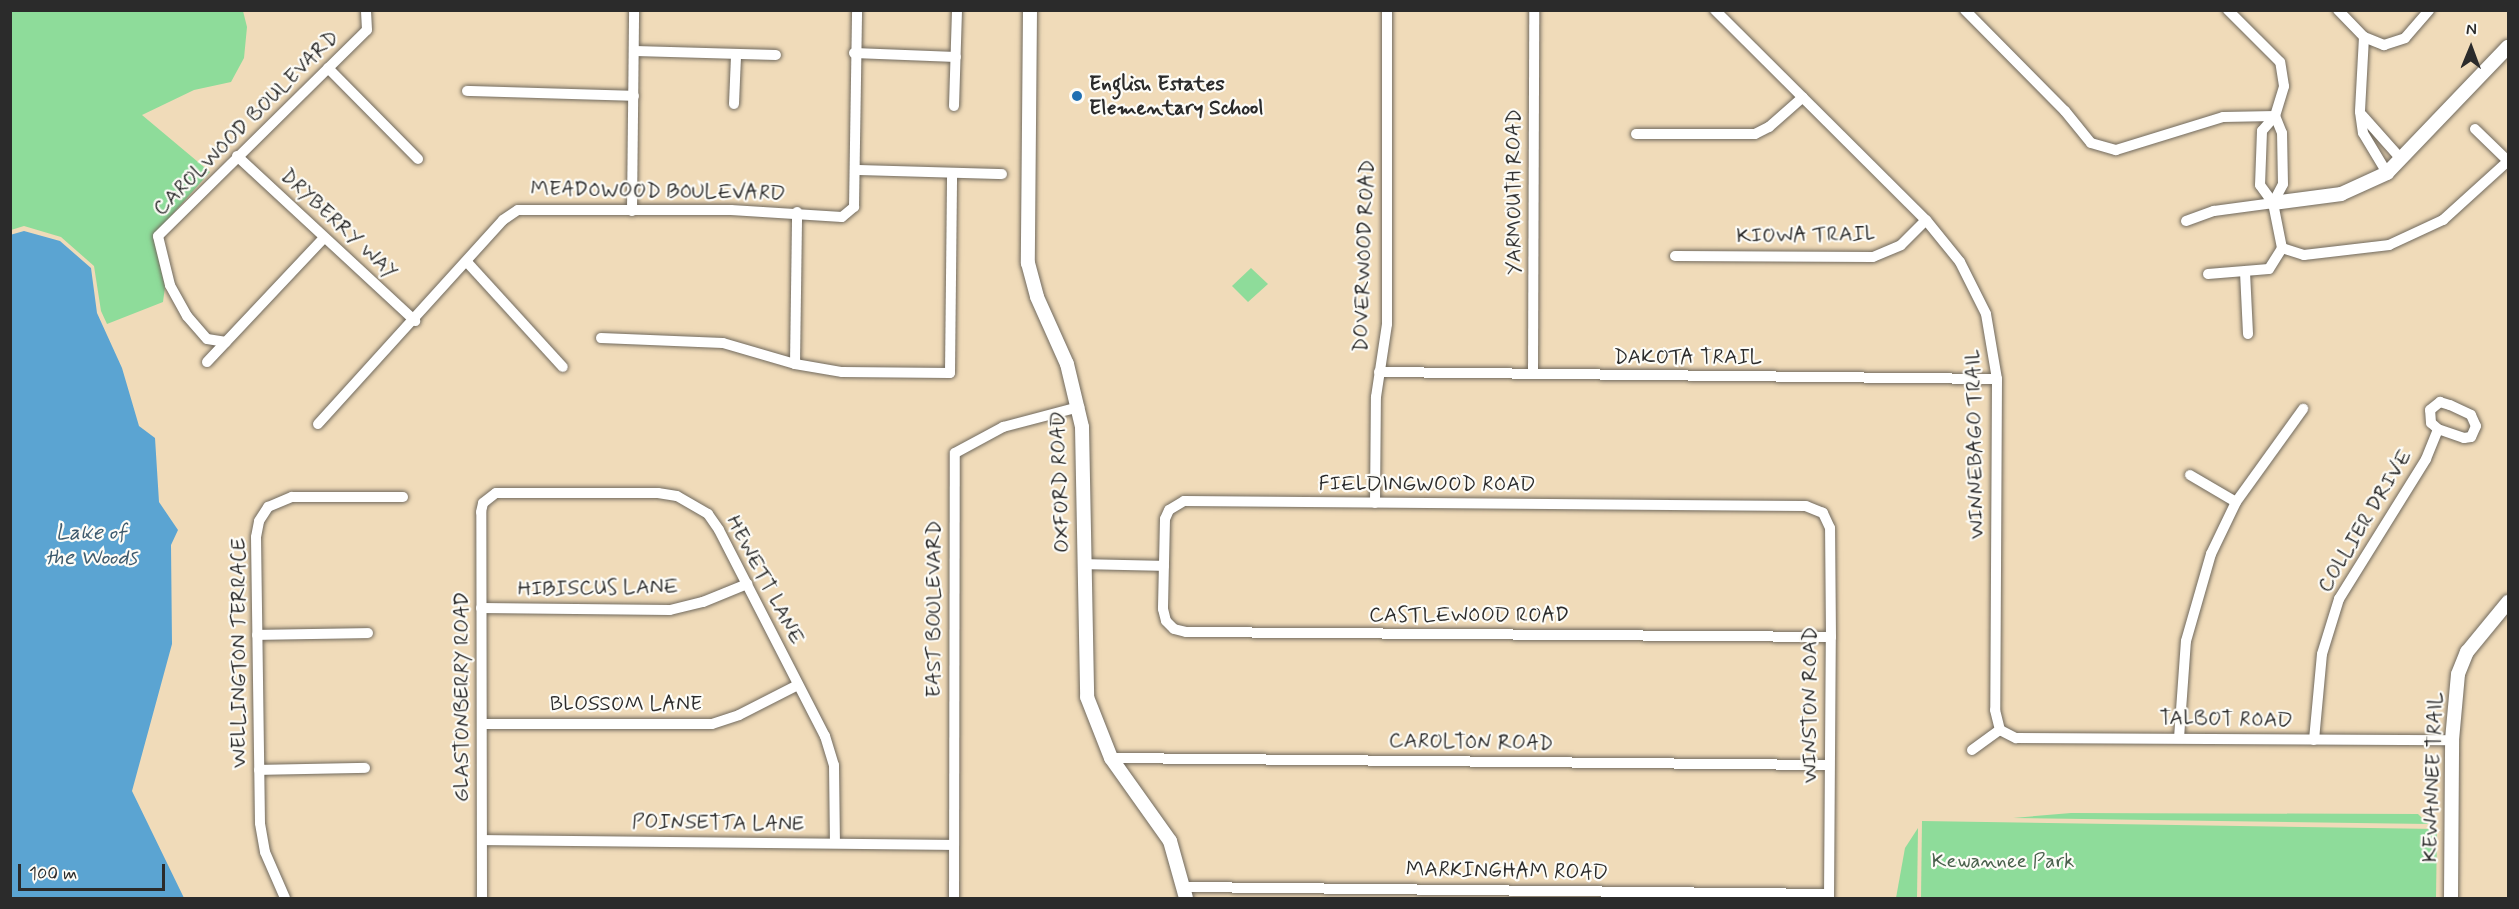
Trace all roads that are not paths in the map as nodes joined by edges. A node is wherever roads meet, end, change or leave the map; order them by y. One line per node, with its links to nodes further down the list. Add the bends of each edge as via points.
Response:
1 (366, 10): 20 (street, CAROLWOOD BOULEVARD, via 367,30)
2 (634, 10): 15 (street)
3 (857, 10): 16 (street, MEADOWOOD BOULEVARD)
4 (957, 10): 19 (street)
5 (1030, 10): 59 (street, OXFORD ROAD, via 1028,263 1037,297 1067,364)
6 (1387, 10): 56 (street, DOVERWOOD ROAD, via 1387,324)
7 (1534, 10): 57 (street, YARMOUTH ROAD)
8 (1715, 10): 23 (street, WINNEBAGO TRAIL)
9 (1965, 10): 27 (street, via 2065,111 2091,143 2103,149 2129,147 2159,134 2223,117)
10 (2228, 10): 27 (street, via 2280,62 2284,86)
11 (2338, 10): 13 (street)
12 (2429, 10): 13 (street, via 2405,38 2384,45)
13 (2364, 37): 26 (street)
14 (2508, 47): 32 (street)
15 (635, 51): 18 (street); 22 (street)
16 (854, 53): 19 (street); 34 (street, MEADOWOOD BOULEVARD)
17 (776, 55): 18 (street)
18 (736, 56): 24 (street)
19 (956, 57): 25 (street)
20 (328, 68): 30 (street, CAROLWOOD BOULEVARD); 31 (street)
21 (467, 91): 22 (street)
22 (634, 96): 39 (street)
23 (1803, 97): 29 (street, via 1769,128 1755,134); 41 (street, WINNEBAGO TRAIL)
24 (734, 104)
25 (954, 106)
26 (2360, 112): 32 (street); 36 (street, via 2363,133)
27 (2275, 116): 38 (street, via 2282,133 2283,184); 38 (street, via 2262,131 2260,185)
28 (2475, 129): 33 (street)
29 (1636, 134)
30 (237, 156): 43 (street, DRYBERRY WAY); 52 (street, CAROLWOOD BOULEVARD, via 158,236 170,285 187,316 207,339)
31 (418, 159)
32 (2401, 159): 36 (street)
33 (2508, 160): 44 (street, via 2468,201 2420,234 2357,250 2304,255)
34 (855, 170): 35 (street); 40 (street, MEADOWOOD BOULEVARD, via 854,207 842,217)
35 (952, 173): 37 (street); 54 (street, via 950,373 842,372)
36 (2386, 173): 38 (street, via 2341,194)
37 (1002, 174)
38 (2273, 203): 42 (street, via 2214,211); 44 (street)
39 (632, 211): 40 (street, MEADOWOOD BOULEVARD); 46 (street, MEADOWOOD BOULEVARD, via 519,210 503,220)
40 (796, 212): 54 (street)
41 (1926, 220): 45 (street, KIOWA TRAIL, via 1901,245 1873,257); 58 (street, WINNEBAGO TRAIL, via 1974,286 1992,333)
42 (2186, 221)
43 (324, 238): 49 (street, DRYBERRY WAY); 52 (street)
44 (2282, 248): 47 (street, via 2269,269)
45 (1675, 256)
46 (467, 262): 49 (street, MEADOWOOD BOULEVARD); 55 (street)
47 (2245, 272): 48 (street); 50 (street)
48 (2208, 274)
49 (415, 321): 61 (street, MEADOWOOD BOULEVARD)
50 (2248, 334)
51 (601, 338): 54 (street, via 723,343)
52 (226, 342): 53 (street)
53 (207, 362)
54 (795, 364)
55 (563, 367)
56 (1379, 372): 57 (street, DAKOTA TRAIL); 67 (street, DOVERWOOD ROAD)
57 (1533, 374): 58 (street, DAKOTA TRAIL)
58 (1997, 379): 79 (street, WINNEBAGO TRAIL, via 1995,710)
59 (1079, 407): 69 (street, OXFORD ROAD); 90 (street, EAST BOULEVARD, via 1003,427 955,453)
60 (2303, 409): 66 (street)
61 (318, 424)
62 (2438, 429): 81 (street, COLLIER DRIVE, via 2413,481 2339,599 2322,654)
63 (2190, 475): 66 (street)
64 (403, 497): 75 (street, WELLINGTON TERRACE, via 291,497 268,507 259,521 256,537)
65 (489, 498): 71 (street, HEWETT LANE, via 506,492 677,496 708,514); 73 (street, GLASTONBERRY ROAD, via 481,512)
66 (2236, 502): 80 (street, via 2211,554 2188,632)
67 (1375, 503): 68 (street, FIELDINGWOOD ROAD, via 1806,507); 70 (street, FIELDINGWOOD ROAD, via 1178,503 1165,519)
68 (1823, 513): 76 (street, WINSTON ROAD, via 1830,528)
69 (1084, 564): 70 (street); 84 (street, OXFORD ROAD, via 1087,697)
70 (1164, 566): 76 (street, CASTLEWOOD ROAD, via 1166,621 1174,629 1186,632)
71 (747, 584): 73 (street, HIBISCUS LANE, via 670,610); 77 (street, HEWETT LANE)
72 (2508, 602): 82 (street, KEWANNEE TRAIL, via 2467,652 2458,674)
73 (482, 608): 78 (street, GLASTONBERRY ROAD)
74 (368, 633): 75 (street)
75 (257, 635): 87 (street, WELLINGTON TERRACE)
76 (1831, 637): 85 (street, WINSTON ROAD)
77 (798, 685): 78 (street, BLOSSOM LANE, via 712,724); 89 (street, HEWETT LANE, via 832,754)
78 (482, 724): 88 (street, GLASTONBERRY ROAD)
79 (2001, 730): 80 (street, TALBOT ROAD, via 2016,738); 83 (street)
80 (2180, 738): 81 (street, TALBOT ROAD)
81 (2314, 740): 82 (street, TALBOT ROAD)
82 (2452, 741): 96 (street, KEWANNEE TRAIL)
83 (1972, 750)
84 (1111, 758): 85 (street, CAROLTON ROAD); 91 (street, OXFORD ROAD, via 1170,841)
85 (1829, 765): 92 (street, WINSTON ROAD)
86 (365, 768): 87 (street)
87 (259, 770): 93 (street, WELLINGTON TERRACE, via 262,837)
88 (482, 840): 89 (street, POINSETTA LANE); 94 (street, GLASTONBERRY ROAD)
89 (835, 843): 90 (street, POINSETTA LANE)
90 (954, 845): 95 (street, EAST BOULEVARD)
91 (1185, 892): 92 (street, MARKINGHAM ROAD)
92 (1829, 896)
93 (285, 898)
94 (482, 898)
95 (954, 898)
96 (2451, 898)

